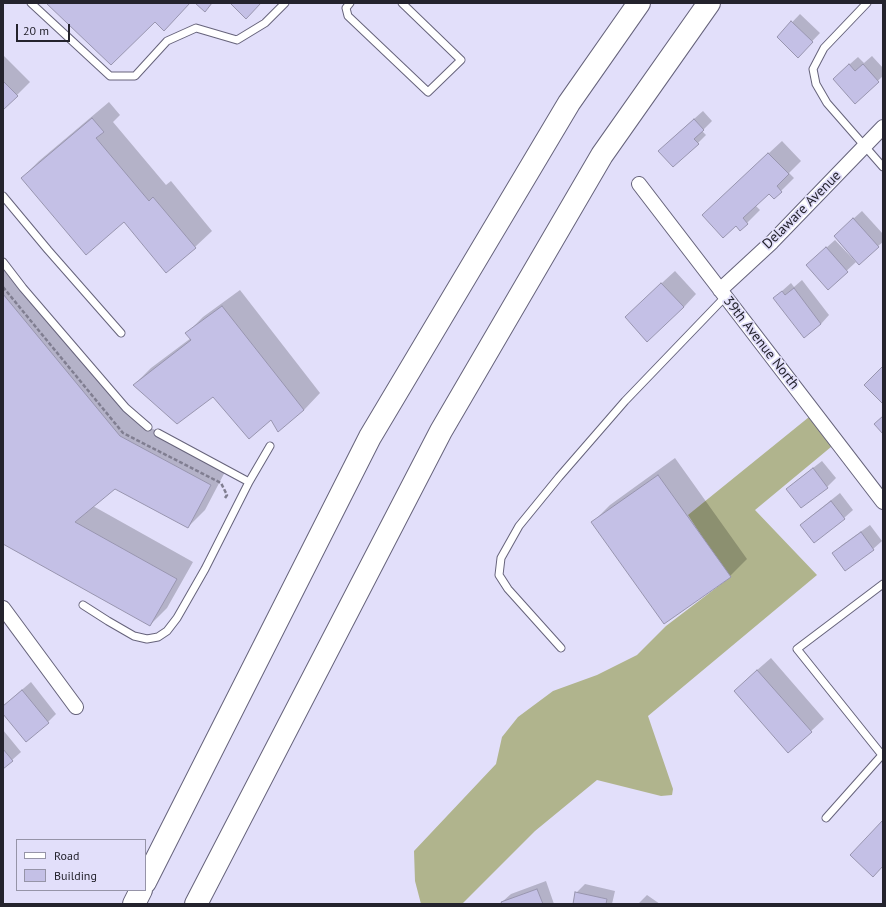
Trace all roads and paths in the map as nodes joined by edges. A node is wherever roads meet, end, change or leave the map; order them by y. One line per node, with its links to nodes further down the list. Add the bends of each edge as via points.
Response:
1 (31, 3): 2 (lane, via 110,76 135,76 167,42 196,28 237,40 265,23)
2 (285, 3)
3 (350, 3): 4 (lane, via 346,8 348,16 428,92 461,60)
4 (402, 3)
5 (639, 3): 28 (highway, via 569,103 370,437)
6 (709, 3): 31 (highway, via 602,155 441,431)
7 (867, 3): 9 (lane, via 824,48 813,69 816,84 827,104)
8 (883, 127): 9 (street, Delaware Avenue)
9 (865, 146): 10 (lane); 14 (street, Delaware Avenue)
10 (883, 168)
11 (639, 184): 14 (street, 39th Avenue North)
12 (3, 196): 15 (lane)
13 (3, 262): 16 (lane, via 126,408)
14 (723, 294): 20 (street, 39th Avenue North); 24 (lane, via 559,477 519,526 501,558 500,575 508,589)
15 (121, 333)
16 (148, 427)
17 (158, 433): 19 (lane)
18 (270, 446): 19 (lane)
19 (249, 482): 22 (lane, via 205,569 177,618 163,634 147,638 134,636)
20 (883, 502)
21 (883, 584): 26 (lane, via 797,649)
22 (83, 605)
23 (3, 608): 25 (street)
24 (561, 648)
25 (76, 707)
26 (882, 754): 27 (lane)
27 (826, 818)
28 (146, 880)
29 (140, 891): 30 (highway)
30 (134, 904)
31 (196, 904)

